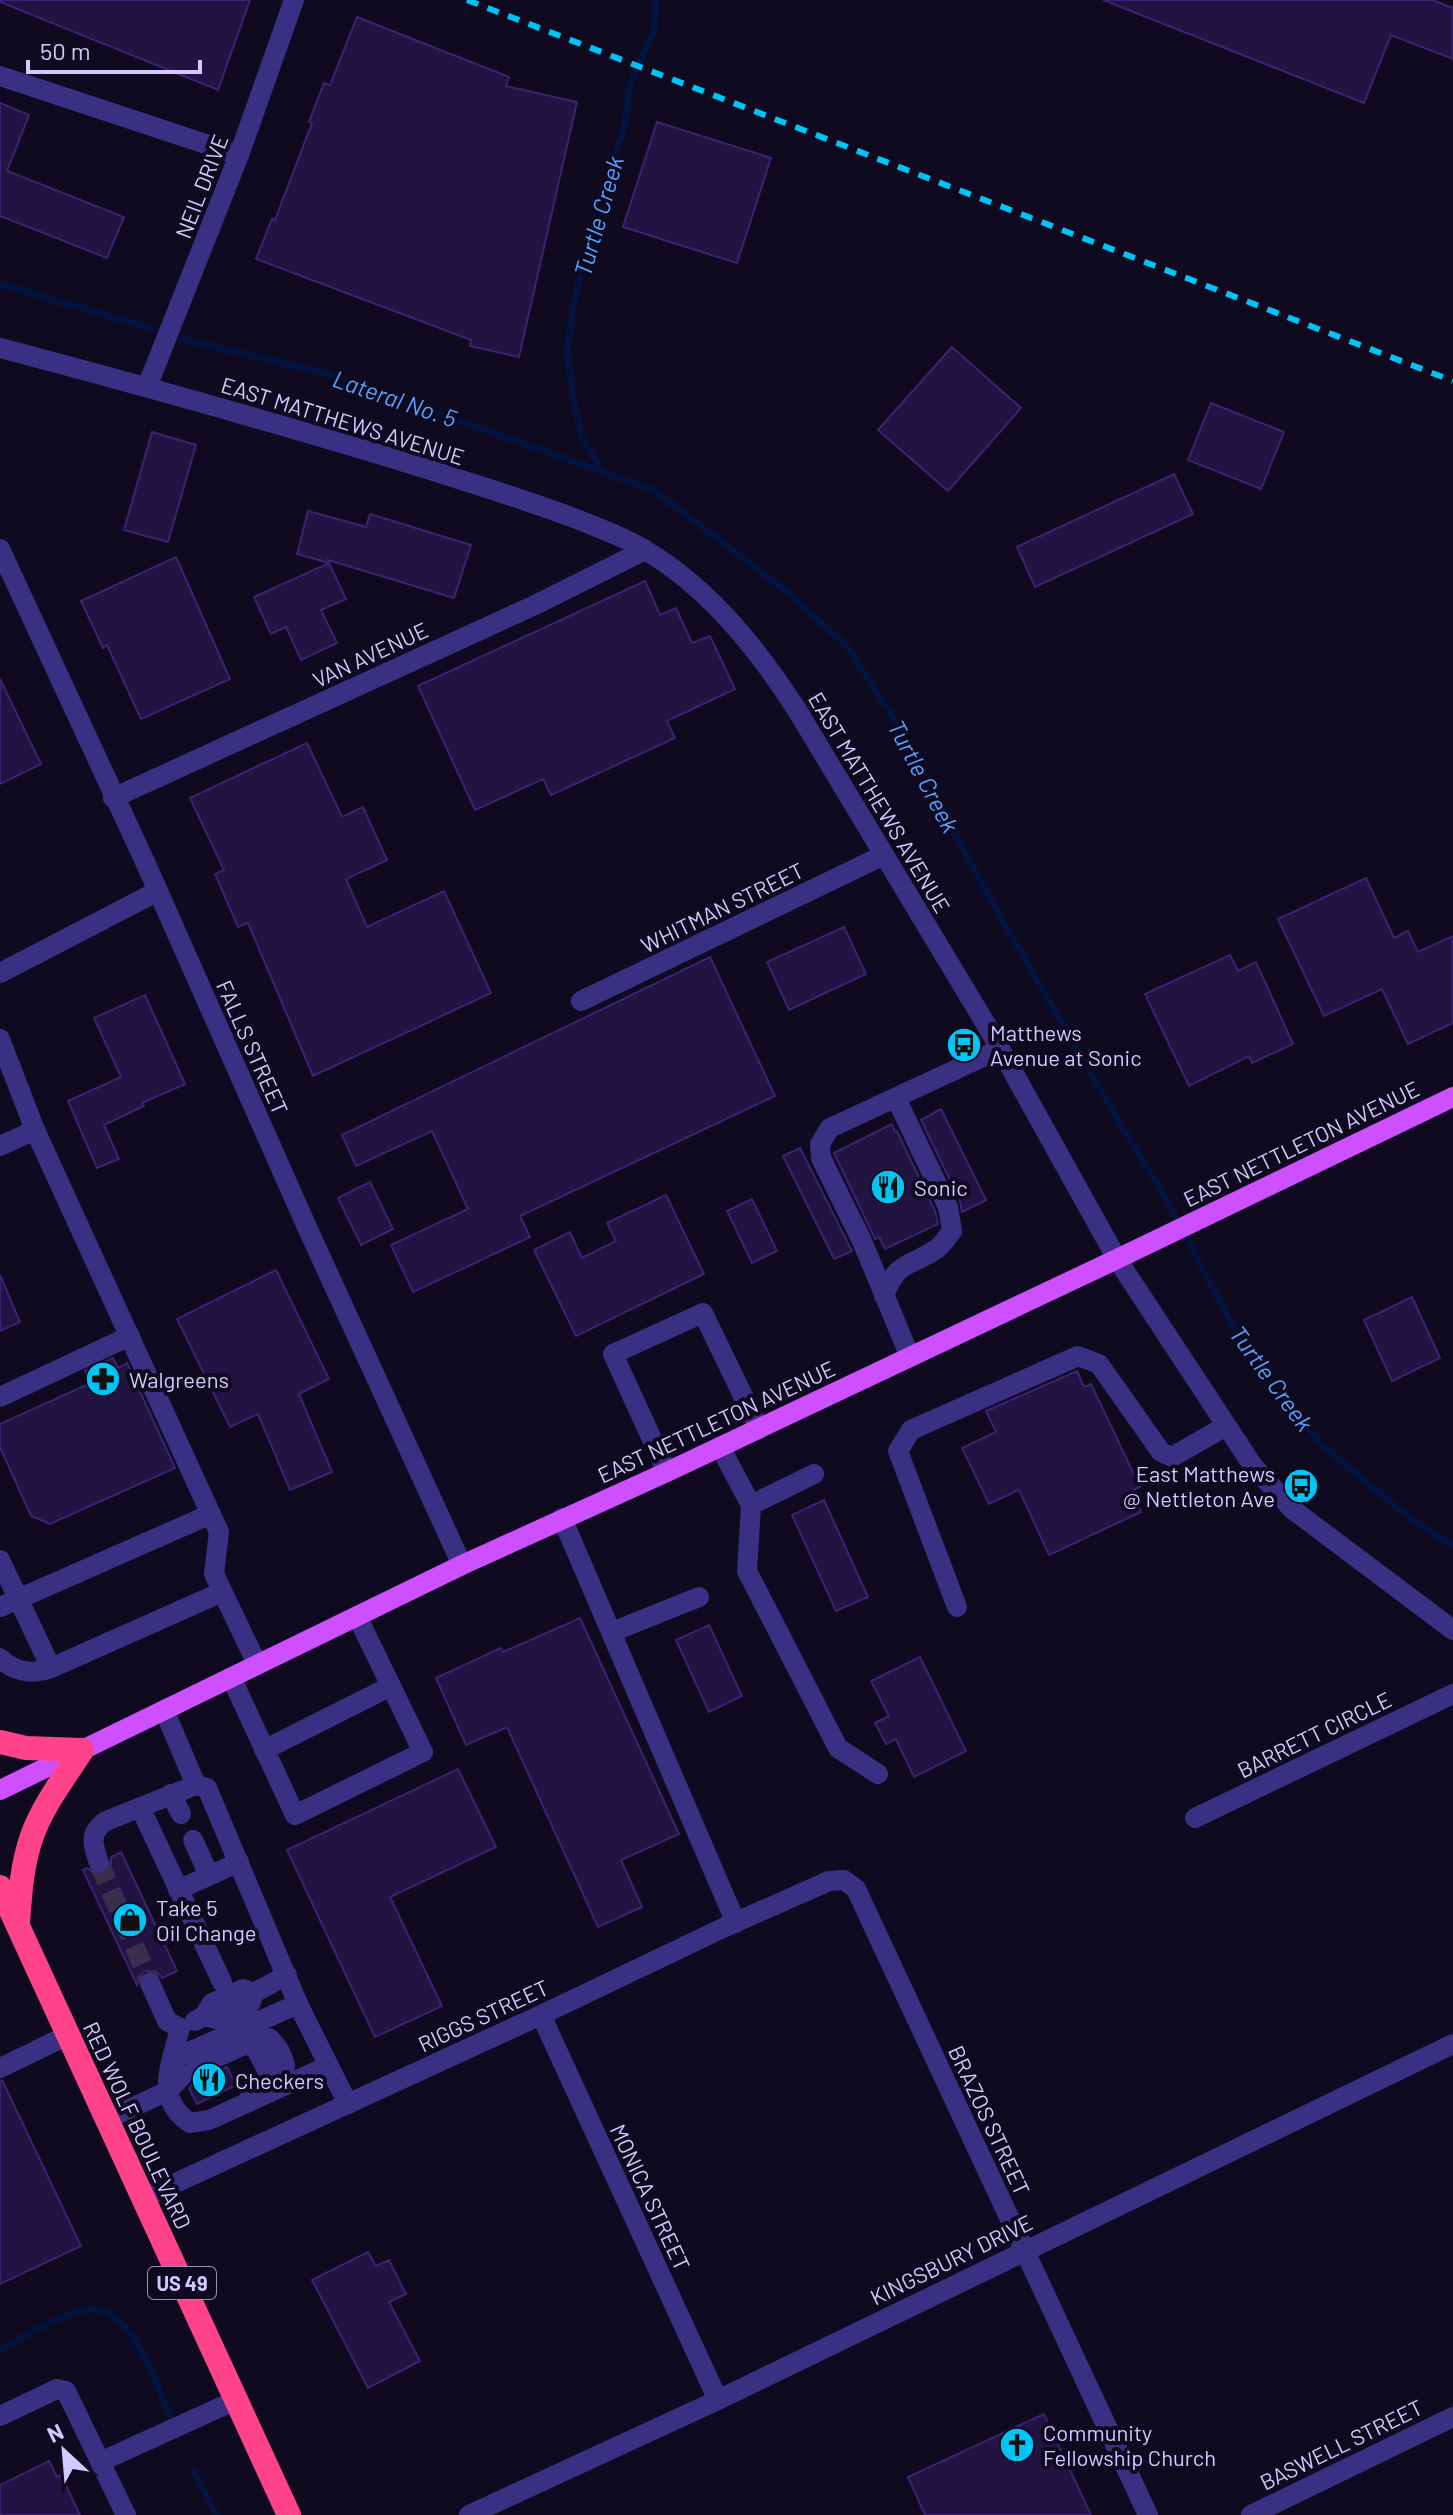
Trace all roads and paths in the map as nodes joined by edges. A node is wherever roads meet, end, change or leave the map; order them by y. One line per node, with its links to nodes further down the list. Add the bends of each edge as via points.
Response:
1 (294, 0): 3 (street, NEIL DRIVE)
2 (0, 76): 3 (street)
3 (239, 155): 5 (street, NEIL DRIVE)
4 (0, 348): 5 (street, EAST MATTHEWS AVENUE)
5 (147, 387): 7 (street, EAST MATTHEWS AVENUE, via 530,501)
6 (0, 549): 8 (street, FALLS STREET)
7 (645, 550): 8 (street, VAN AVENUE); 9 (street, EAST MATTHEWS AVENUE, via 713,601 755,651)
8 (113, 798): 10 (street, FALLS STREET)
9 (884, 855): 12 (street, WHITMAN STREET); 14 (street, EAST MATTHEWS AVENUE)
10 (158, 891): 11 (street); 33 (street, FALLS STREET)
11 (0, 973)
12 (581, 1001)
13 (0, 1039): 17 (street)
14 (1000, 1049): 16 (street); 19 (street, EAST MATTHEWS AVENUE)
15 (1453, 1097): 19 (main road, EAST NETTLETON AVENUE)
16 (896, 1098): 20 (street, via 948,1207 952,1231 938,1249 891,1277); 20 (street, via 830,1128 820,1144 821,1158)
17 (35, 1130): 18 (street); 21 (street)
18 (0, 1146)
19 (1117, 1259): 22 (main road, EAST NETTLETON AVENUE); 24 (street, EAST MATTHEWS AVENUE)
20 (884, 1296): 22 (street)
21 (130, 1336): 23 (street); 30 (street)
22 (910, 1357): 25 (main road, EAST NETTLETON AVENUE)
23 (0, 1397)
24 (1226, 1426): 37 (street, via 1172,1457 1161,1452 1099,1364 1078,1356 911,1430 898,1451); 39 (street, EAST MATTHEWS AVENUE, via 1292,1509)
25 (759, 1429): 26 (main road, EAST NETTLETON AVENUE); 27 (street, via 703,1313 613,1354)
26 (720, 1447): 27 (main road, EAST NETTLETON AVENUE); 29 (street)
27 (667, 1472): 31 (main road, EAST NETTLETON AVENUE)
28 (814, 1474): 29 (street)
29 (751, 1505): 51 (street, via 747,1571 838,1748)
30 (211, 1514): 34 (street, via 219,1532 214,1574); 36 (street)
31 (562, 1518): 33 (main road, EAST NETTLETON AVENUE); 40 (street)
32 (0, 1560): 36 (street)
33 (462, 1565): 38 (main road, EAST NETTLETON AVENUE)
34 (222, 1592): 42 (street); 43 (street)
35 (699, 1597): 40 (street)
36 (9, 1602): 43 (street)
37 (957, 1607)
38 (357, 1616): 42 (main road, EAST NETTLETON AVENUE); 45 (street)
39 (1453, 1630)
40 (612, 1632): 65 (street)
41 (0, 1658): 43 (street, via 37,1673)
42 (257, 1664): 44 (main road, EAST NETTLETON AVENUE)
43 (51, 1668)
44 (231, 1677): 47 (main road, EAST NETTLETON AVENUE); 50 (street)
45 (391, 1686): 50 (street); 50 (street, via 423,1752 295,1815)
46 (1453, 1694): 57 (street, BARRETT CIRCLE)
47 (164, 1710): 49 (main road, EAST NETTLETON AVENUE); 52 (street)
48 (0, 1742): 49 (highway)
49 (82, 1750): 53 (main road, EAST NETTLETON AVENUE); 66 (highway, via 32,1836)
50 (264, 1750)
51 (878, 1774)
52 (196, 1785): 54 (street); 59 (street, via 207,1788)
53 (0, 1790)
54 (171, 1794): 55 (street); 56 (street)
55 (140, 1807): 60 (street, via 96,1827 92,1843); 64 (street)
56 (181, 1814)
57 (1195, 1818)
58 (193, 1840): 61 (street)
59 (239, 1862): 61 (street); 67 (street)
60 (99, 1863)
61 (209, 1875): 64 (street)
62 (844, 1880): 65 (street, RIGGS STREET, via 829,1881); 83 (street, BRAZOS STREET, via 856,1889)
63 (0, 1887): 66 (highway, RED WOLF BOULEVARD / US 49)
64 (178, 1890): 68 (street)
65 (736, 1923): 71 (street, RIGGS STREET)
66 (17, 1925): 73 (highway, RED WOLF BOULEVARD / US 49)
67 (287, 1975): 70 (street); 72 (street, via 254,1993 250,2004)
68 (222, 1982)
69 (150, 1983): 72 (street, via 167,2021)
70 (298, 2004): 76 (street); 77 (street)
71 (541, 2015): 79 (street, RIGGS STREET); 85 (street, MONICA STREET)
72 (180, 2028): 77 (street)
73 (68, 2035): 75 (street); 81 (highway, RED WOLF BOULEVARD / US 49)
74 (1453, 2044): 83 (street, KINGSBURY DRIVE)
75 (1, 2064)
76 (328, 2066): 79 (street); 80 (street)
77 (184, 2067): 78 (street); 80 (street, via 246,2044 256,2049 268,2072 264,2084)
78 (168, 2091): 80 (street, via 179,2116 190,2123); 81 (street)
79 (348, 2104): 82 (street, RIGGS STREET)
80 (238, 2107)
81 (107, 2119): 82 (highway, RED WOLF BOULEVARD / US 49)
82 (143, 2198): 84 (highway, RED WOLF BOULEVARD / US 49)
83 (1024, 2250): 85 (street, KINGSBURY DRIVE); 92 (street, BRAZOS STREET)
84 (236, 2400): 88 (street); 90 (highway, RED WOLF BOULEVARD / US 49)
85 (718, 2400): 91 (street, KINGSBURY DRIVE)
86 (0, 2416): 88 (street, via 62,2388)
87 (1453, 2417): 93 (street, BASWELL STREET)
88 (100, 2462): 89 (street)
89 (126, 2515)
90 (289, 2515)
91 (469, 2515)
92 (1148, 2515)
93 (1251, 2515)

